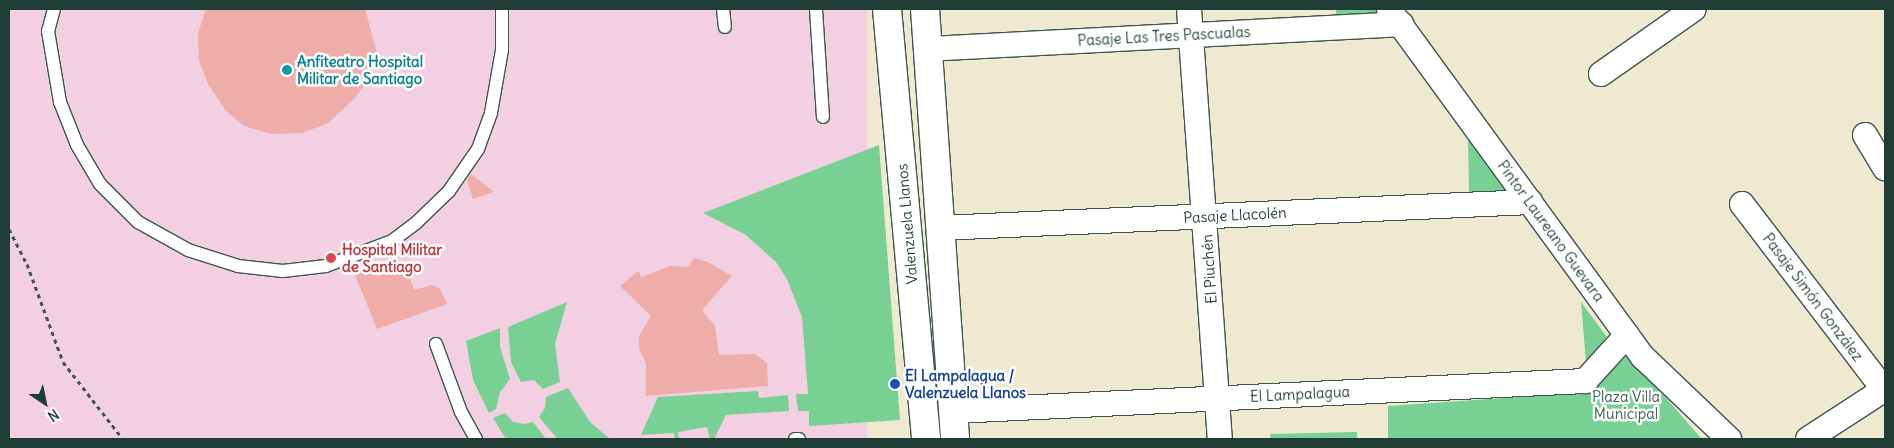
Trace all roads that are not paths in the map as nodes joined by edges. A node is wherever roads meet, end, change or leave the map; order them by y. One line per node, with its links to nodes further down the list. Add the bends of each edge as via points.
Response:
1 (54, 9): 2 (lane, via 48,31 60,102 77,145 100,184 138,222 188,250 238,266 284,271 326,266 392,240 417,222 449,191 474,156 491,113 502,50)
2 (502, 9)
3 (723, 9): 10 (lane)
4 (816, 9): 14 (lane)
5 (888, 9): 30 (main road, Valenzuela Llanos)
6 (925, 9): 12 (main road)
7 (1189, 9): 11 (street, El Piuchén)
8 (1694, 9): 13 (street)
9 (1395, 16): 11 (street, Pasaje Las Tres Pascualas); 17 (street, Pintor Laureano Guevara)
10 (725, 27)
11 (1191, 35): 12 (street, Pasaje Las Tres Pascualas); 19 (street, El Piuchén)
12 (928, 48): 20 (main road)
13 (1601, 74)
14 (823, 117)
15 (1865, 135): 16 (street)
16 (1885, 168)
17 (1530, 202): 19 (street, Pasaje Llacolén); 21 (street, Pintor Laureano Guevara)
18 (1742, 204): 23 (street, Pasaje Simón González)
19 (1205, 216): 20 (street, Pasaje Llacolén); 24 (street, El Piuchén)
20 (940, 228): 25 (main road)
21 (1627, 335): 24 (street, El Lampalagua, via 1585,380); 33 (street, Pintor Laureano Guevara, via 1643,357)
22 (436, 344): 27 (lane, via 461,412)
23 (1885, 390): 26 (street)
24 (1219, 398): 25 (street, El Lampalagua); 32 (street, El Piuchén)
25 (954, 411): 31 (main road)
26 (1834, 432): 34 (street)
27 (476, 439)
28 (795, 439): 29 (lane)
29 (799, 439)
30 (926, 439)
31 (955, 439)
32 (1220, 439)
33 (1729, 439)
34 (1808, 439)

